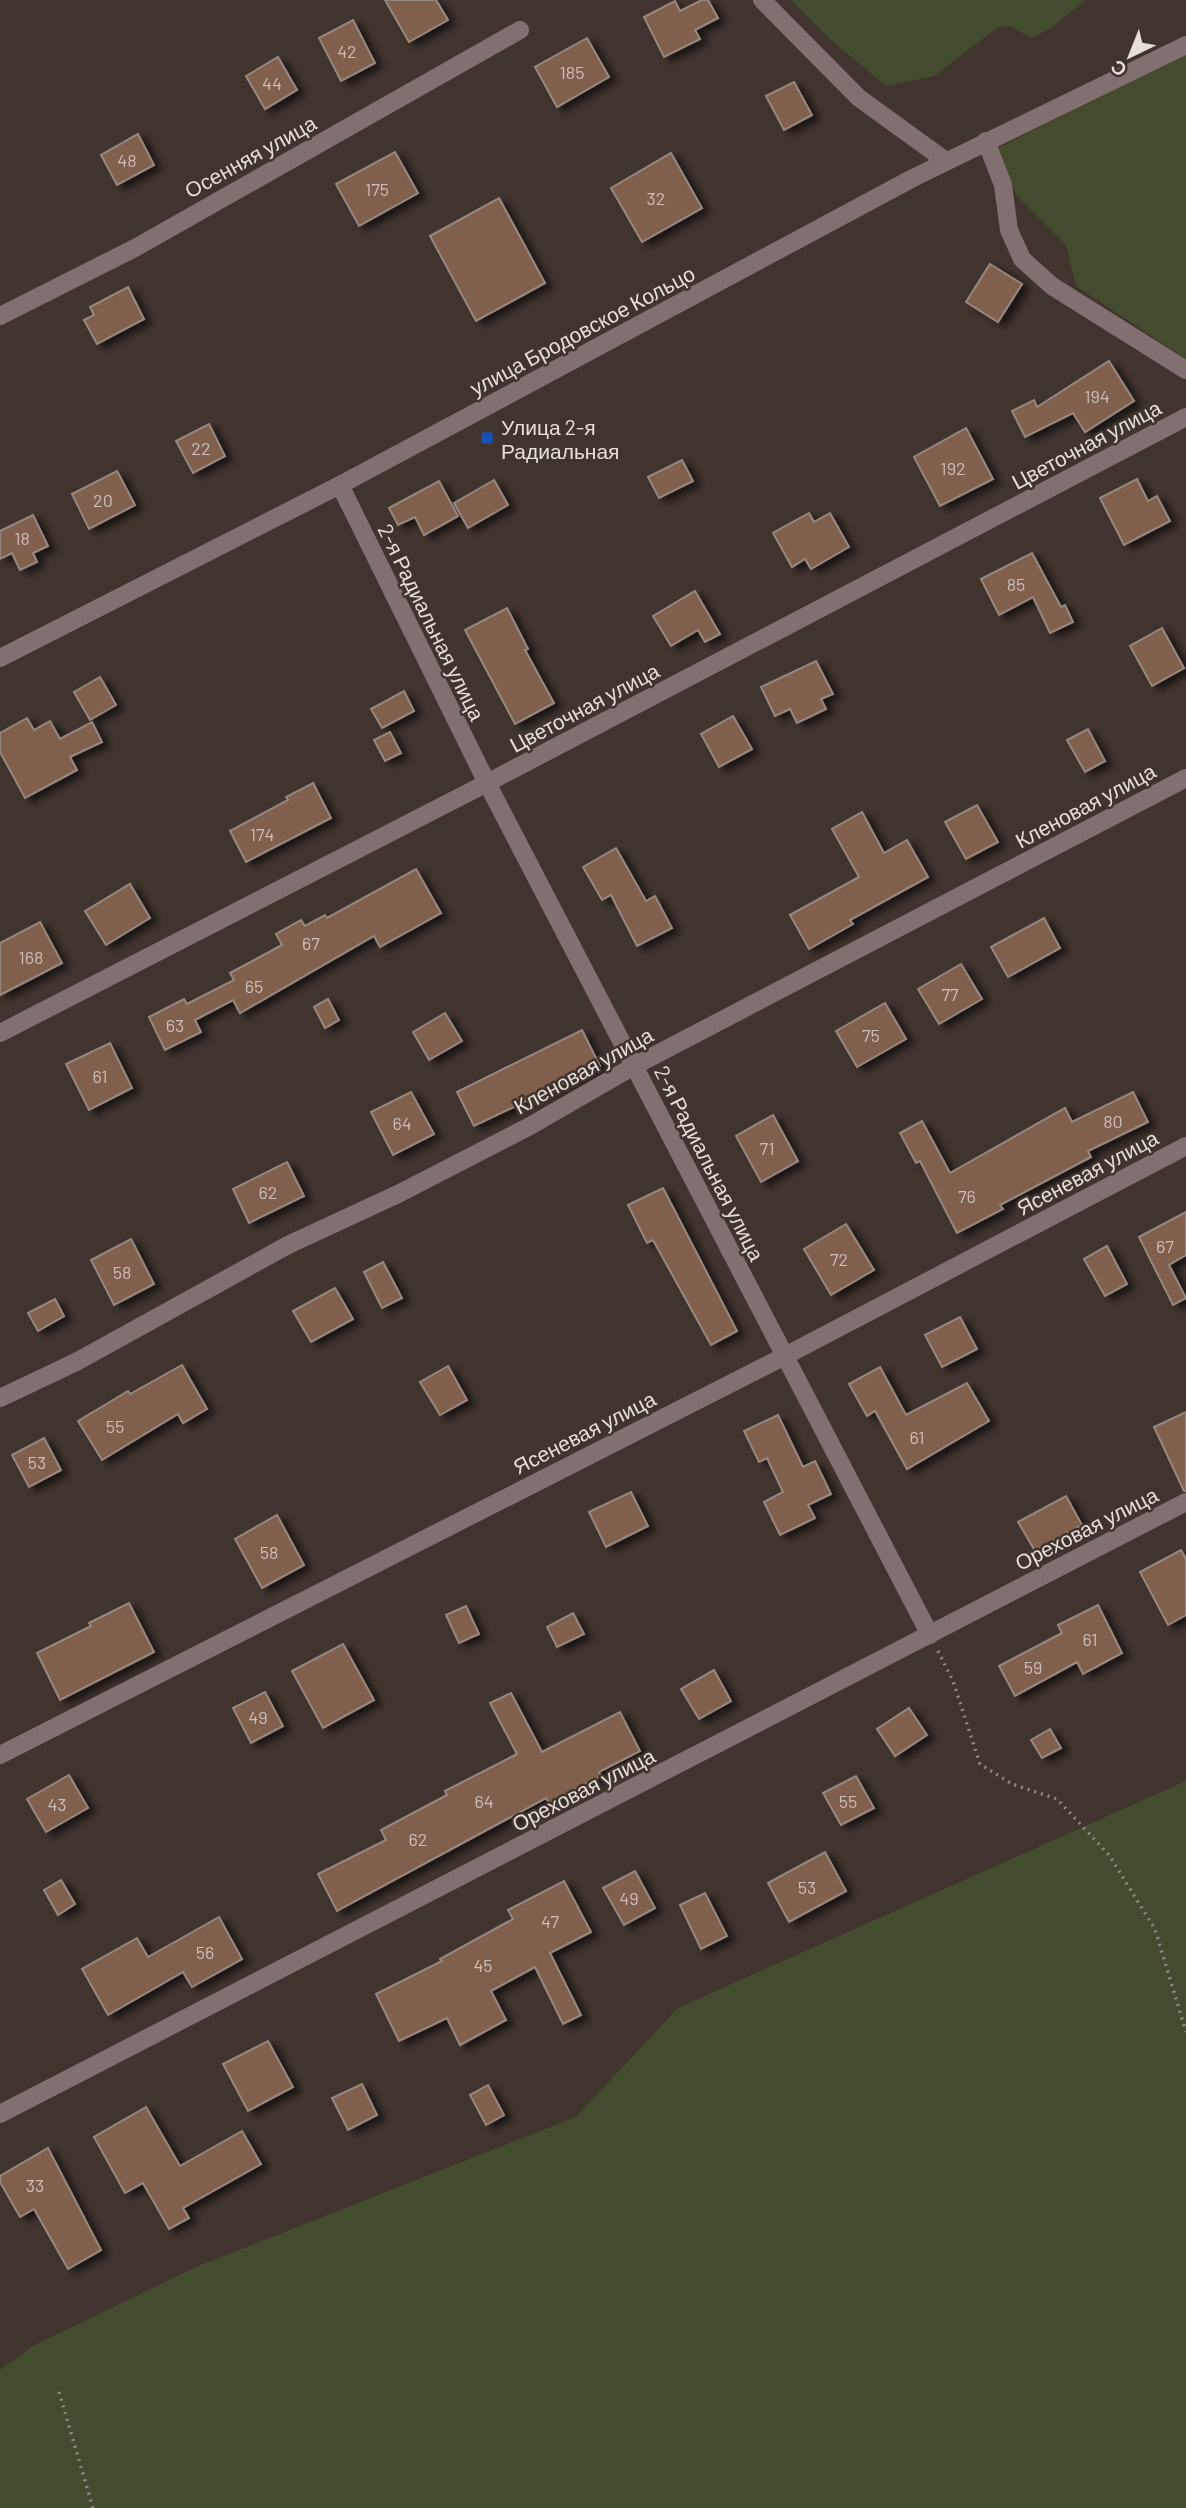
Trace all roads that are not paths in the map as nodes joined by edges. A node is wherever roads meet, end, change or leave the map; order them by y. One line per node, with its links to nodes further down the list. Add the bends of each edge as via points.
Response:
1 (762, 0): 5 (street, via 859,98)
2 (520, 30): 6 (street, Осенняя улица, via 135,248)
3 (1186, 45): 4 (street, улица Бродовское Кольцо)
4 (986, 141): 5 (street, улица Бродовское Кольцо); 7 (street, via 1003,184 1009,230 1022,260 1052,286)
5 (946, 162): 9 (street, улица Бродовское Кольцо)
6 (0, 316)
7 (1186, 370)
8 (1186, 417): 12 (street, Цветочная улица)
9 (340, 485): 10 (street, улица Бродовское Кольцо); 12 (street, 2-я Радиальная улица)
10 (0, 658)
11 (1186, 778): 14 (street, Кленовая улица)
12 (487, 783): 13 (street, Цветочная улица); 14 (street, 2-я Радиальная улица)
13 (0, 1033)
14 (634, 1066): 16 (street, 2-я Радиальная улица); 17 (street, Кленовая улица, via 530,1126 288,1245 76,1362)
15 (1186, 1146): 16 (street, Ясеневая улица)
16 (783, 1357): 19 (street, 2-я Радиальная улица); 20 (street, Ясеневая улица)
17 (0, 1398)
18 (1186, 1502): 19 (street, Ореховая улица)
19 (930, 1635): 21 (street, Ореховая улица)
20 (0, 1755)
21 (0, 2114)

